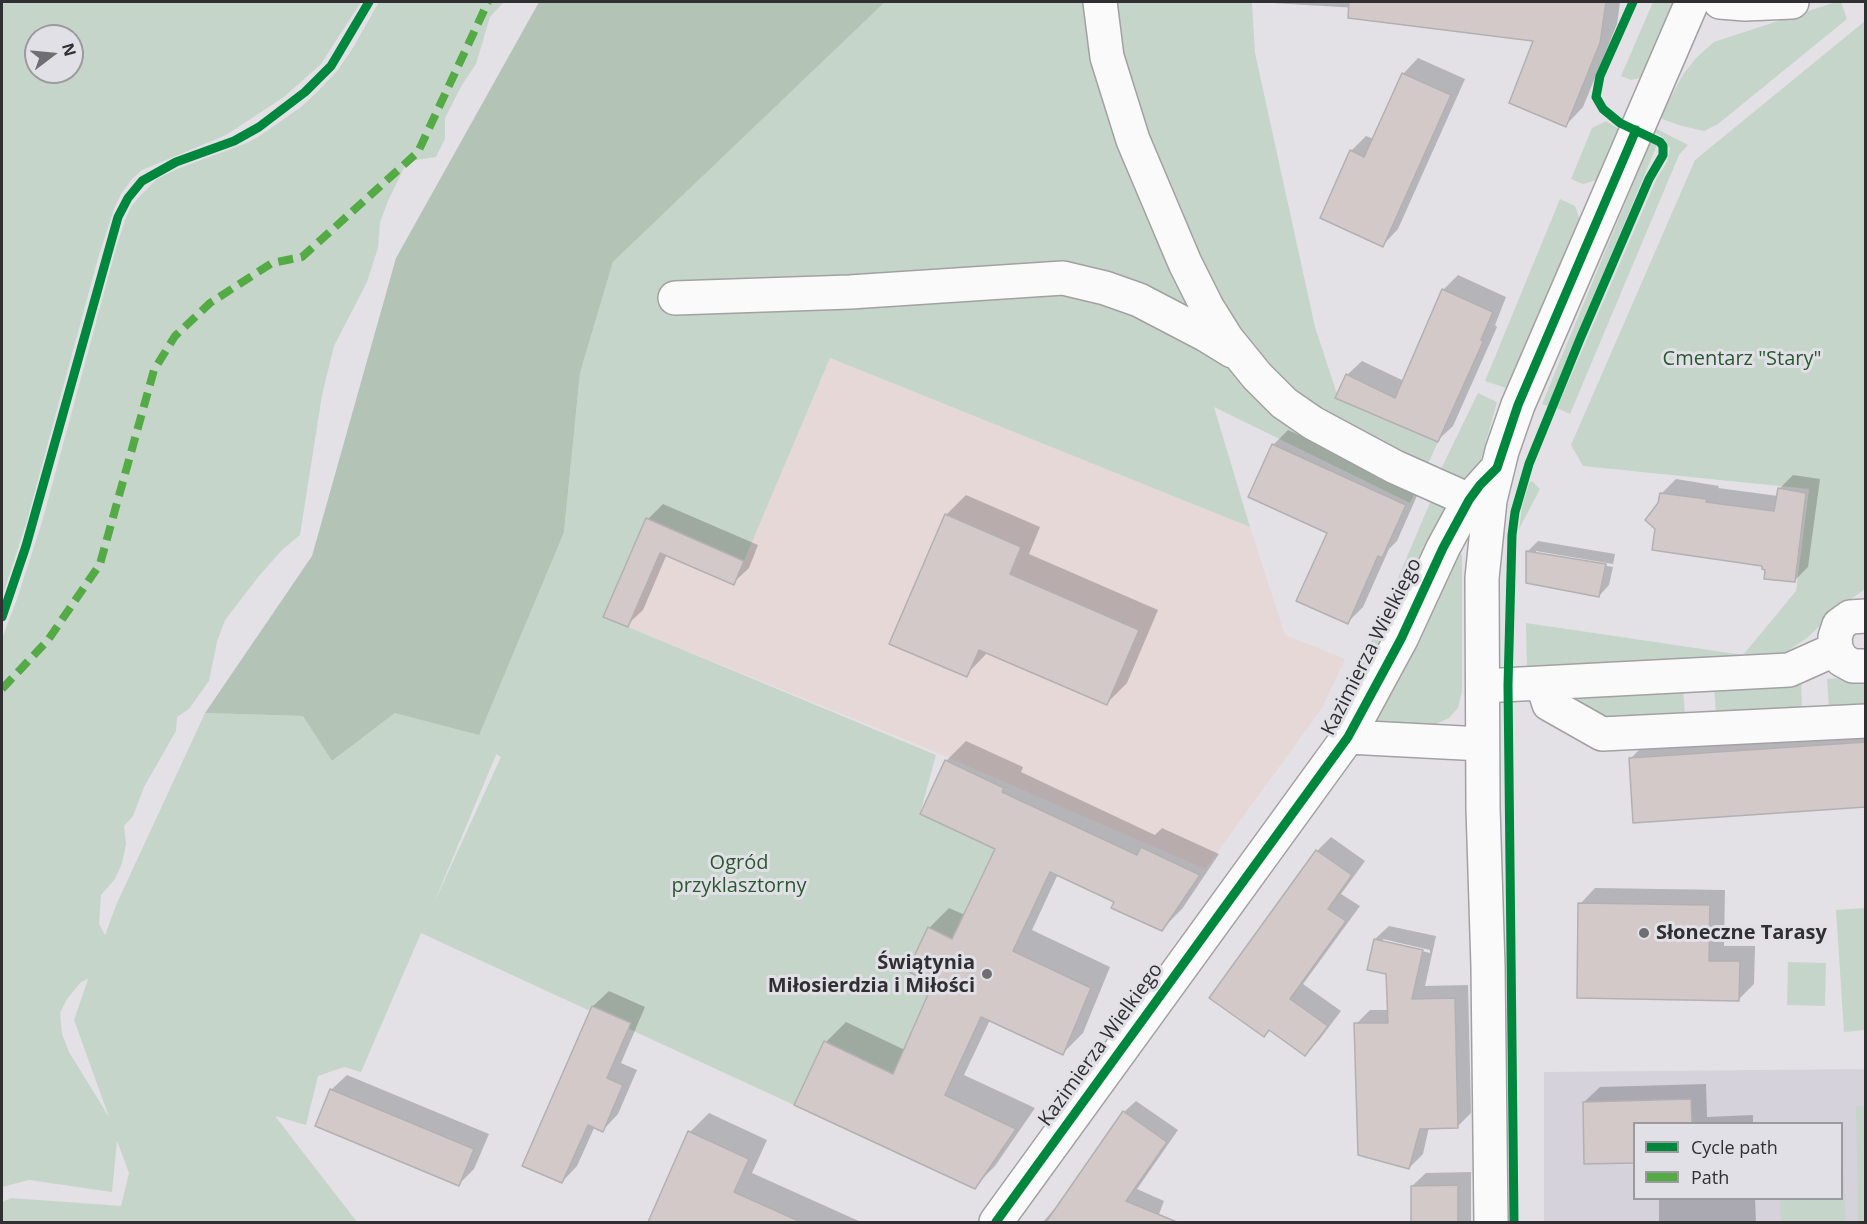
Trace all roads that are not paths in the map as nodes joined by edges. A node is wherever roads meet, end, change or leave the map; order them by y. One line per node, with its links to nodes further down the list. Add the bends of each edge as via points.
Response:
1 (1100, 2): 6 (street, via 1107,57 1133,140 1185,263 1207,307)
2 (1692, 2): 7 (street, Kazimierza Wielkiego, via 1518,405)
3 (1720, 2): 4 (street)
4 (1792, 2)
5 (675, 298): 6 (street, via 850,292 1063,278 1139,300)
6 (1241, 357): 8 (street, via 1284,403 1313,423 1395,467)
7 (1497, 468): 8 (street, Kazimierza Wielkiego); 13 (street, via 1482,578)
8 (1469, 500): 15 (street, Kazimierza Wielkiego)
9 (1866, 616): 10 (street, via 1850,617 1839,625)
10 (1836, 649): 11 (street, via 1842,660 1853,666); 12 (street, via 1789,670)
11 (1866, 666)
12 (1542, 683): 13 (street); 14 (street, via 1549,704 1602,734)
13 (1483, 686): 16 (street)
14 (1866, 721)
15 (1348, 737): 16 (street, Kazimierza Wielkiego); 17 (street, Kazimierza Wielkiego)
16 (1482, 744): 18 (street)
17 (996, 1222)
18 (1491, 1222)

